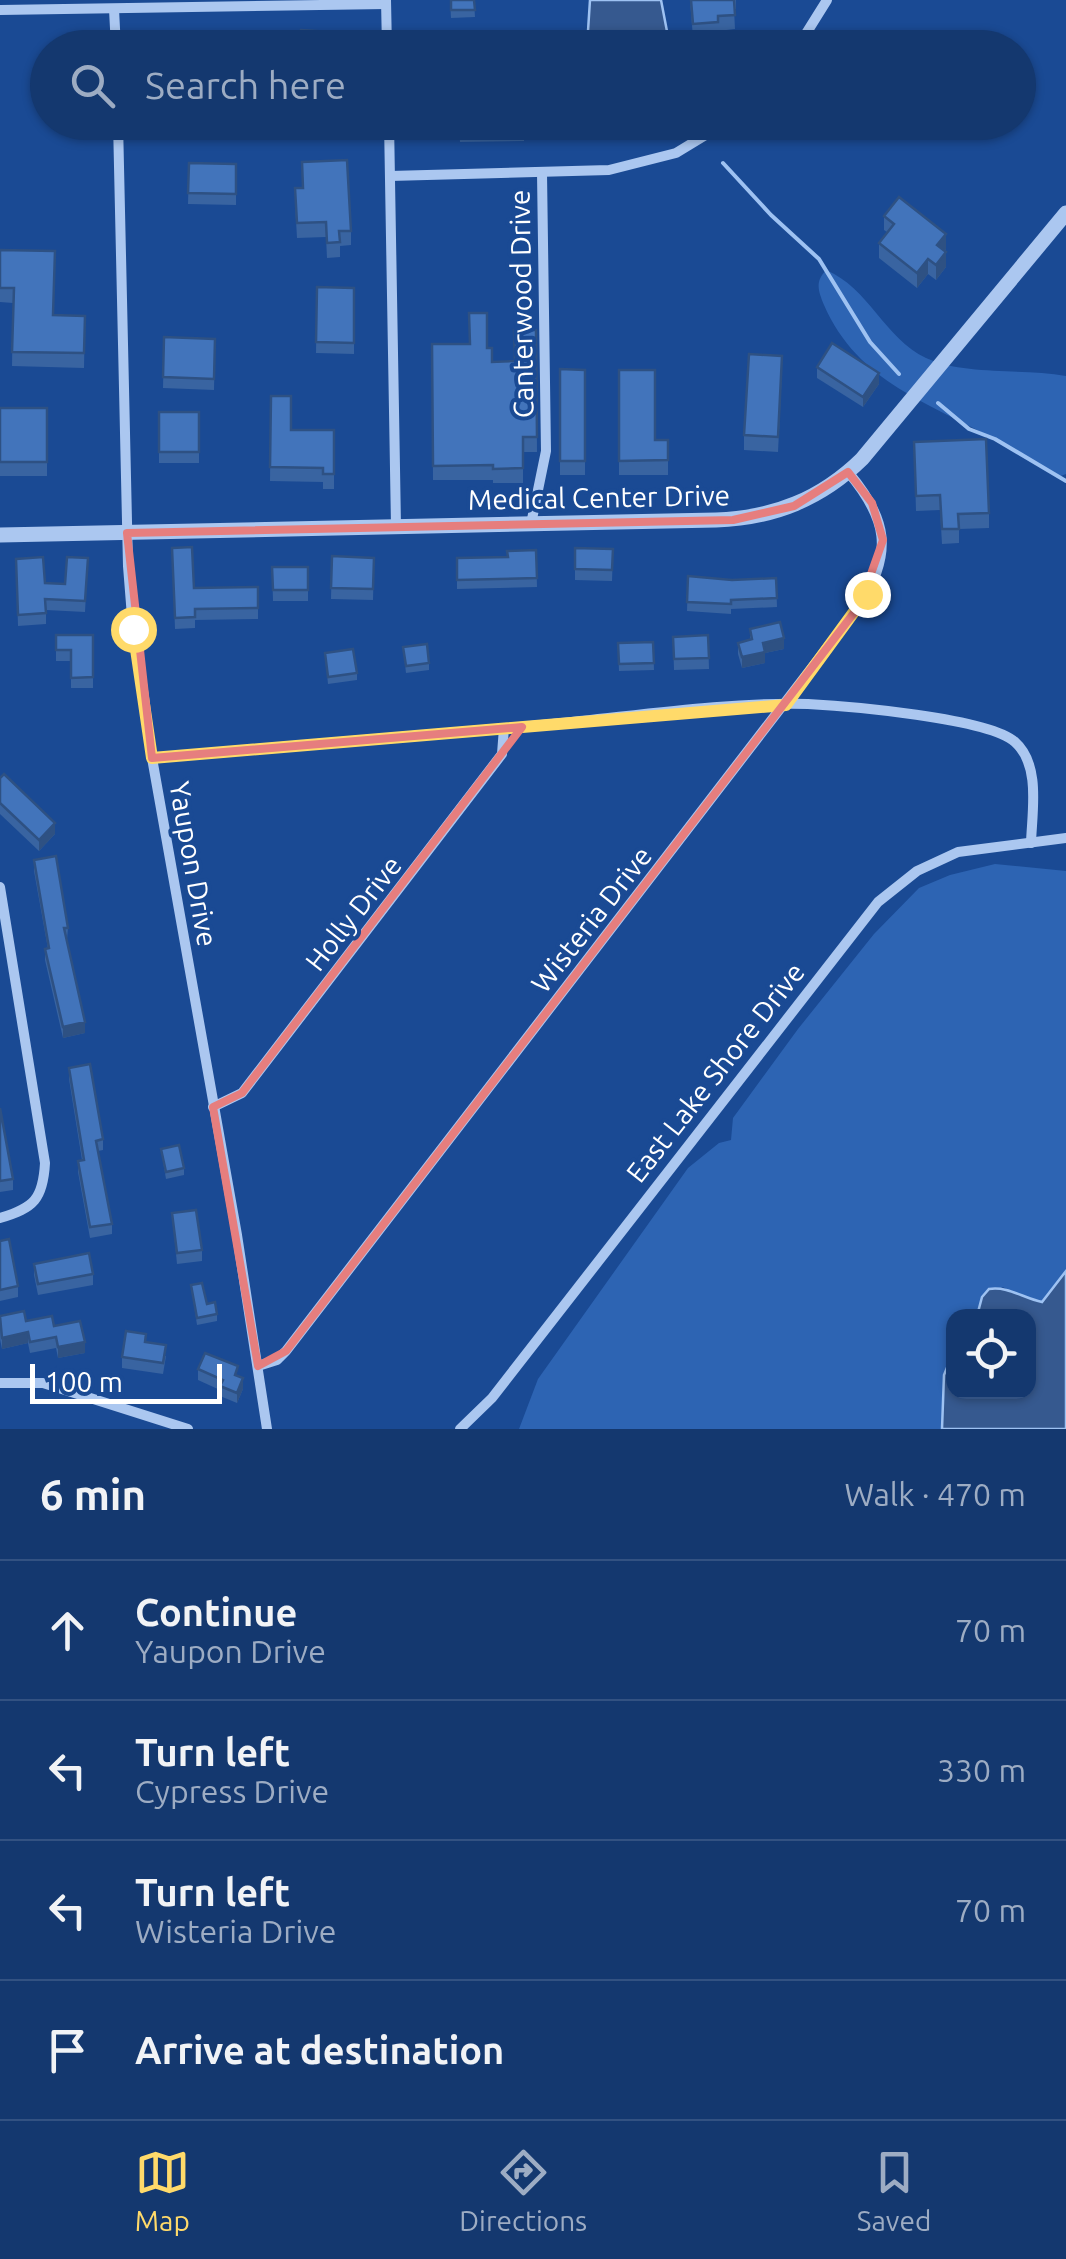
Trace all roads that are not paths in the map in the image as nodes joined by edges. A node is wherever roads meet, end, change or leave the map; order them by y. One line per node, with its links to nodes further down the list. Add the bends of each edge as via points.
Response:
1 (827, 0): 7 (street)
2 (386, 2): 3 (street); 6 (street)
3 (114, 9): 4 (street); 5 (street)
4 (0, 10)
5 (115, 30)
6 (387, 30)
7 (808, 30)
8 (118, 140): 17 (street, Yaupon Drive)
9 (389, 140): 12 (street)
10 (697, 140): 11 (street, via 632,166)
11 (542, 173): 12 (street, Canterwood Drive); 15 (street, Canterwood Drive, via 546,450)
12 (390, 176): 16 (street)
13 (1066, 213): 14 (street, Medical Center Drive)
14 (848, 472): 15 (street, Medical Center Drive, via 804,502 758,516); 19 (street, Wisteria Drive, via 878,514 878,568 860,605)
15 (532, 524): 16 (street, Medical Center Drive)
16 (396, 526): 17 (street, Medical Center Drive)
17 (127, 533): 18 (street, Medical Center Drive); 21 (street, Yaupon Drive)
18 (0, 535)
19 (786, 705): 20 (street); 23 (street, via 852,708 1005,735 1028,760); 27 (street, Wisteria Drive, via 286,1350)
20 (504, 728): 21 (street); 25 (street, Holly Drive, via 502,754 384,911 242,1093)
21 (152, 758): 25 (street, Yaupon Drive)
22 (1066, 838): 23 (street, East Lake Shore Drive)
23 (1031, 843): 31 (street, East Lake Shore Drive, via 942,858 878,902 492,1398)
24 (0, 886): 26 (street, via 45,1163 36,1200)
25 (213, 1107): 27 (street, Yaupon Drive)
26 (0, 1218)
27 (258, 1366): 30 (street, Yaupon Drive)
28 (0, 1382): 29 (street, via 42,1384)
29 (188, 1429)
30 (267, 1429)
31 (460, 1429)

